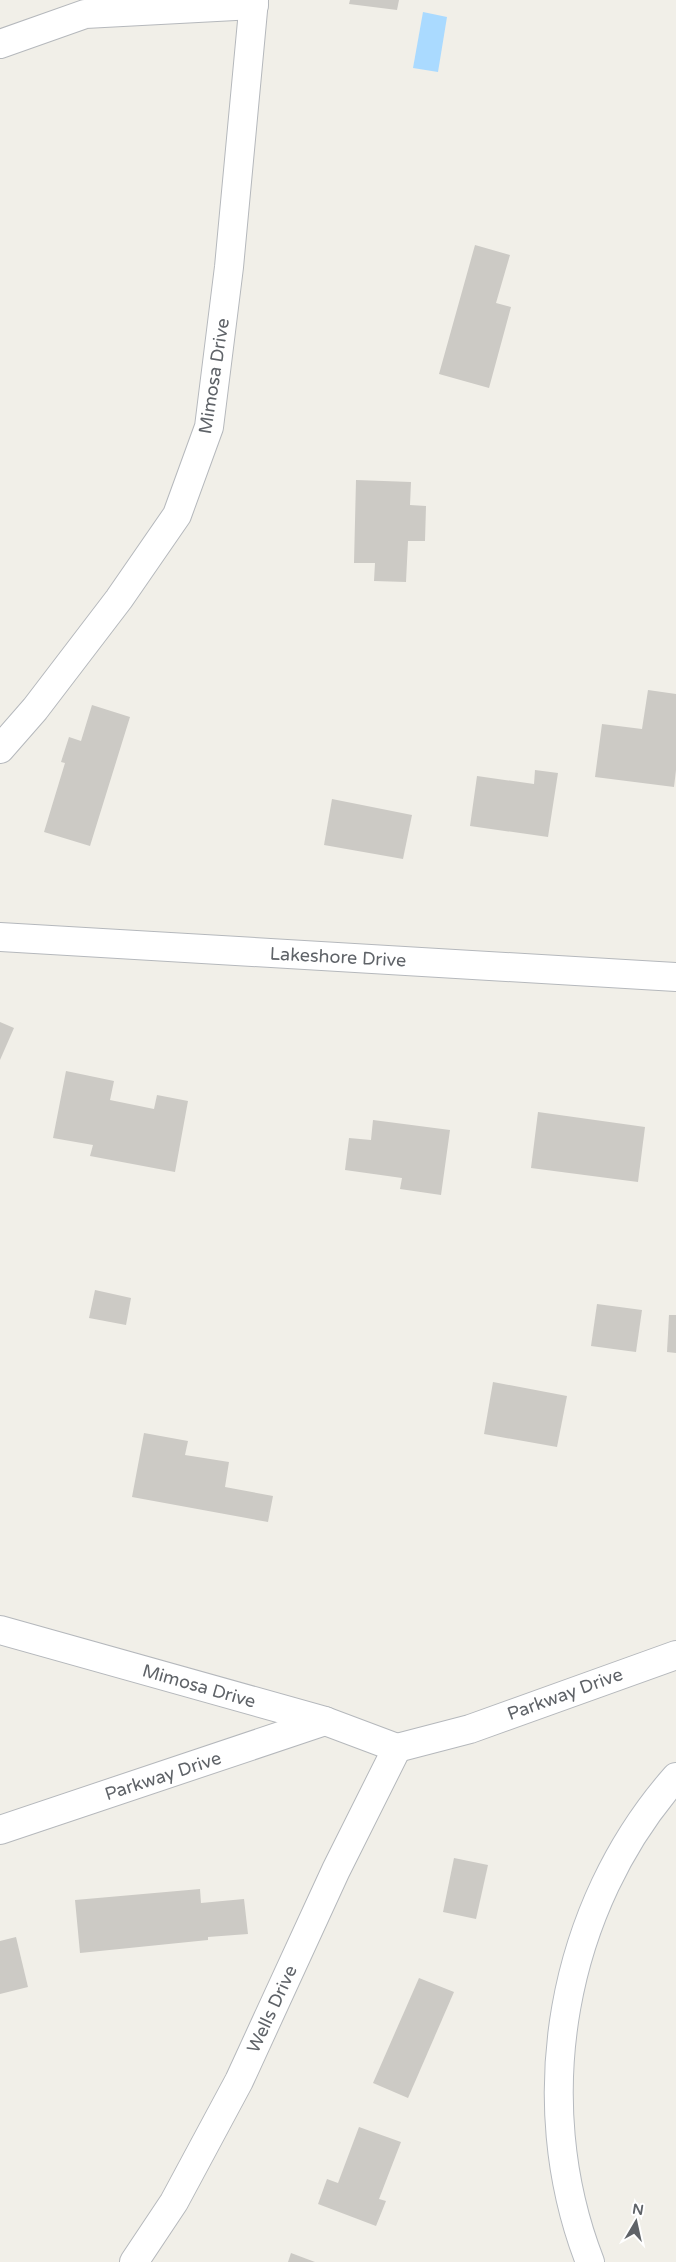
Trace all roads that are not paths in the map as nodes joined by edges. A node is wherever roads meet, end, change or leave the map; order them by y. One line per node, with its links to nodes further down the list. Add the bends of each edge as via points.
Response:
1 (254, 3): 2 (street, via 85,14); 3 (street, Mimosa Drive, via 210,427 177,515 119,600)
2 (0, 44)
3 (0, 749)
4 (0, 937): 5 (street, Lakeshore Drive)
5 (676, 977)
6 (0, 1630): 8 (street, Mimosa Drive)
7 (676, 1655): 9 (street, Parkway Drive, via 470,1729)
8 (325, 1721): 9 (street, Mimosa Drive); 11 (street, Parkway Drive)
9 (396, 1748): 12 (street, Wells Drive, via 239,2081 174,2202)
10 (676, 1777): 13 (street, via 627,1843 603,1890 578,1955 568,1996 559,2059 558,2125 563,2163)
11 (0, 1830)
12 (134, 2262)
13 (590, 2262)

